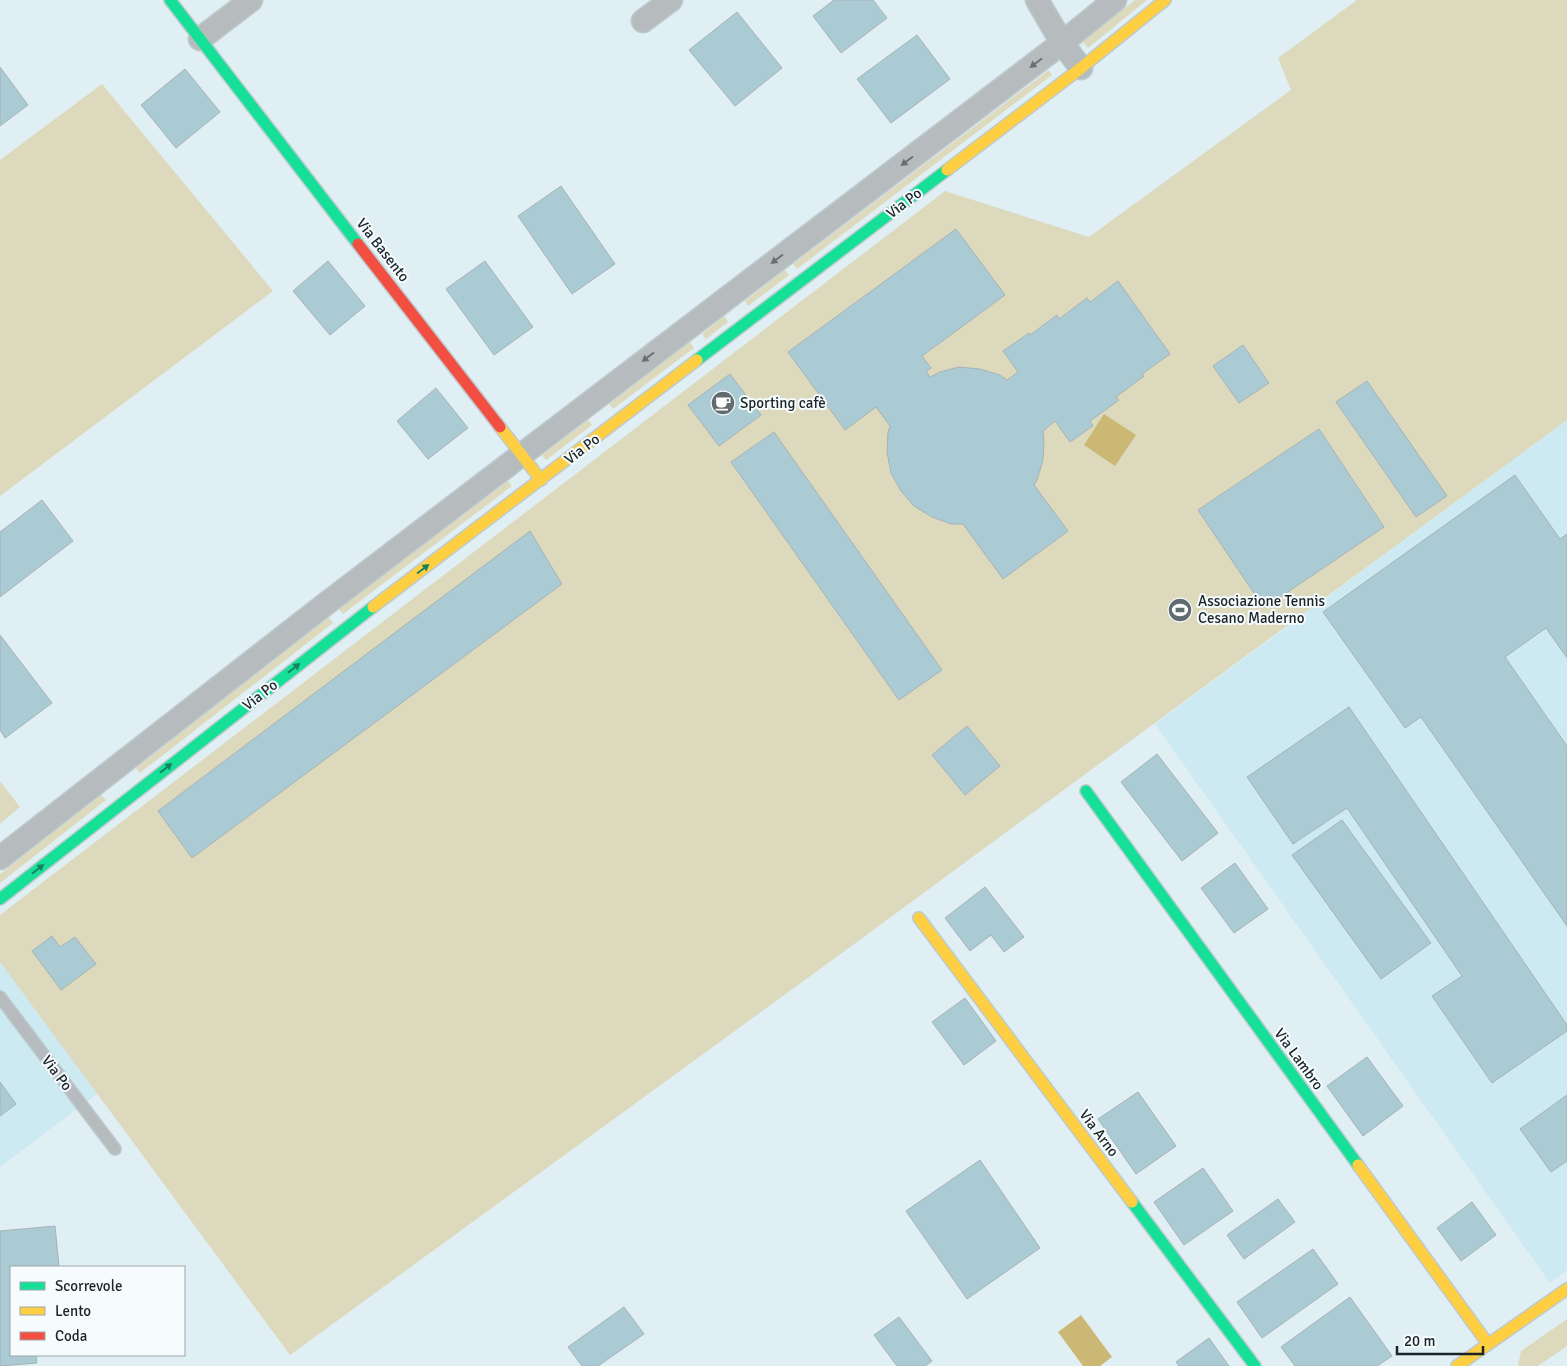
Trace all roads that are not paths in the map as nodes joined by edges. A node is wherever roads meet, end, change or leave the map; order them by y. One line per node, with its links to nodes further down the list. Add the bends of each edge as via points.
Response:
1 (170, 0): 8 (street, Via Basento)
2 (251, 0): 8 (street)
3 (671, 0): 7 (street)
4 (1037, 0): 9 (street)
5 (1115, 0): 9 (street, Via Po)
6 (1165, 0): 10 (street, Via Po)
7 (643, 21)
8 (200, 39): 11 (street, Via Basento)
9 (1062, 43): 10 (street); 11 (street, Via Po, one-way to 11)
10 (1081, 68): 12 (street, Via Po)
11 (522, 454): 12 (street, Via Basento); 14 (street, Via Po)
12 (541, 480): 15 (street, Via Po, one-way to 12, via 345,628)
13 (1086, 791): 20 (street, Via Lambro)
14 (0, 858)
15 (0, 899)
16 (919, 918): 21 (street, Via Arno)
17 (0, 998): 18 (lane, Via Po)
18 (115, 1149)
19 (1567, 1289): 20 (street)
20 (1488, 1344): 22 (street)
21 (1255, 1366)
22 (1458, 1366)

